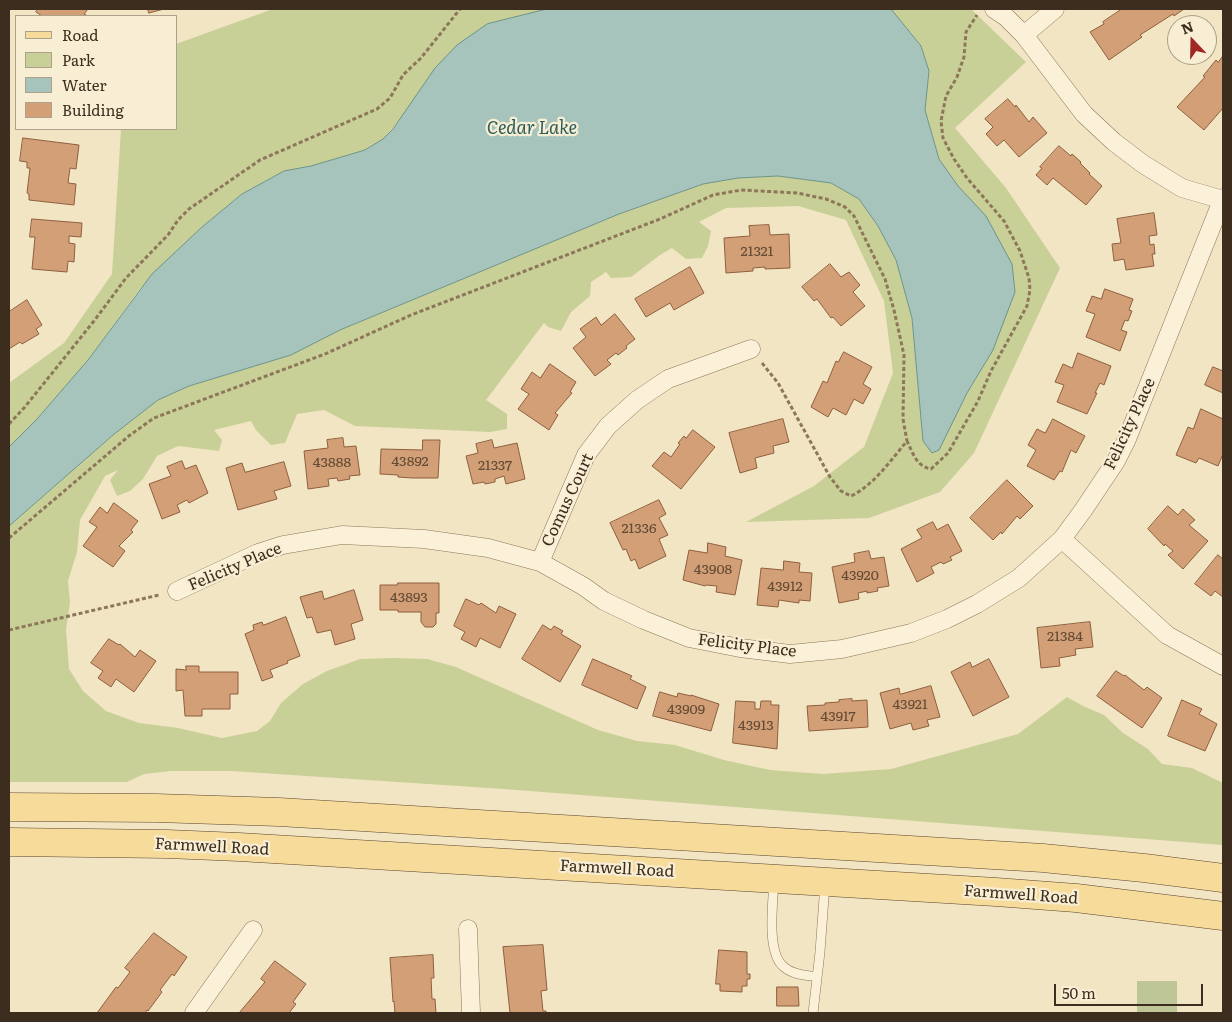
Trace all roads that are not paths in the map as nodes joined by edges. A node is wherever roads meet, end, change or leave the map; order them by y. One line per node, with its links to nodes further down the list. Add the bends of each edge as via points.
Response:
1 (1055, 9): 3 (street)
2 (986, 11): 3 (street, via 1006,17)
3 (1024, 35): 4 (street, via 1084,114 1114,142 1182,188)
4 (1223, 199): 6 (street, Felicity Place, via 1127,438 1116,461)
5 (751, 349): 7 (street, Comus Court, via 668,379 636,400 608,426 586,455)
6 (1062, 538): 7 (street, Felicity Place, via 1019,578 947,620 911,633 842,649 790,654 689,638 604,601); 9 (street, via 1167,634)
7 (540, 562): 8 (street, Felicity Place, via 468,544 342,535 258,553)
8 (176, 591)
9 (1223, 666)
10 (9, 807): 13 (main road, via 298,813 1043,858)
11 (9, 842): 12 (main road, Farmwell Road, via 230,847)
12 (774, 878): 14 (main road, Farmwell Road); 18 (lane, via 772,936 777,959 792,972)
13 (1223, 878)
14 (825, 882): 15 (main road, Farmwell Road, via 1076,898); 18 (lane)
15 (1223, 916)
16 (468, 929): 20 (street)
17 (253, 930): 19 (street)
18 (817, 977): 21 (lane)
19 (194, 1013)
20 (471, 1013)
21 (813, 1013)

